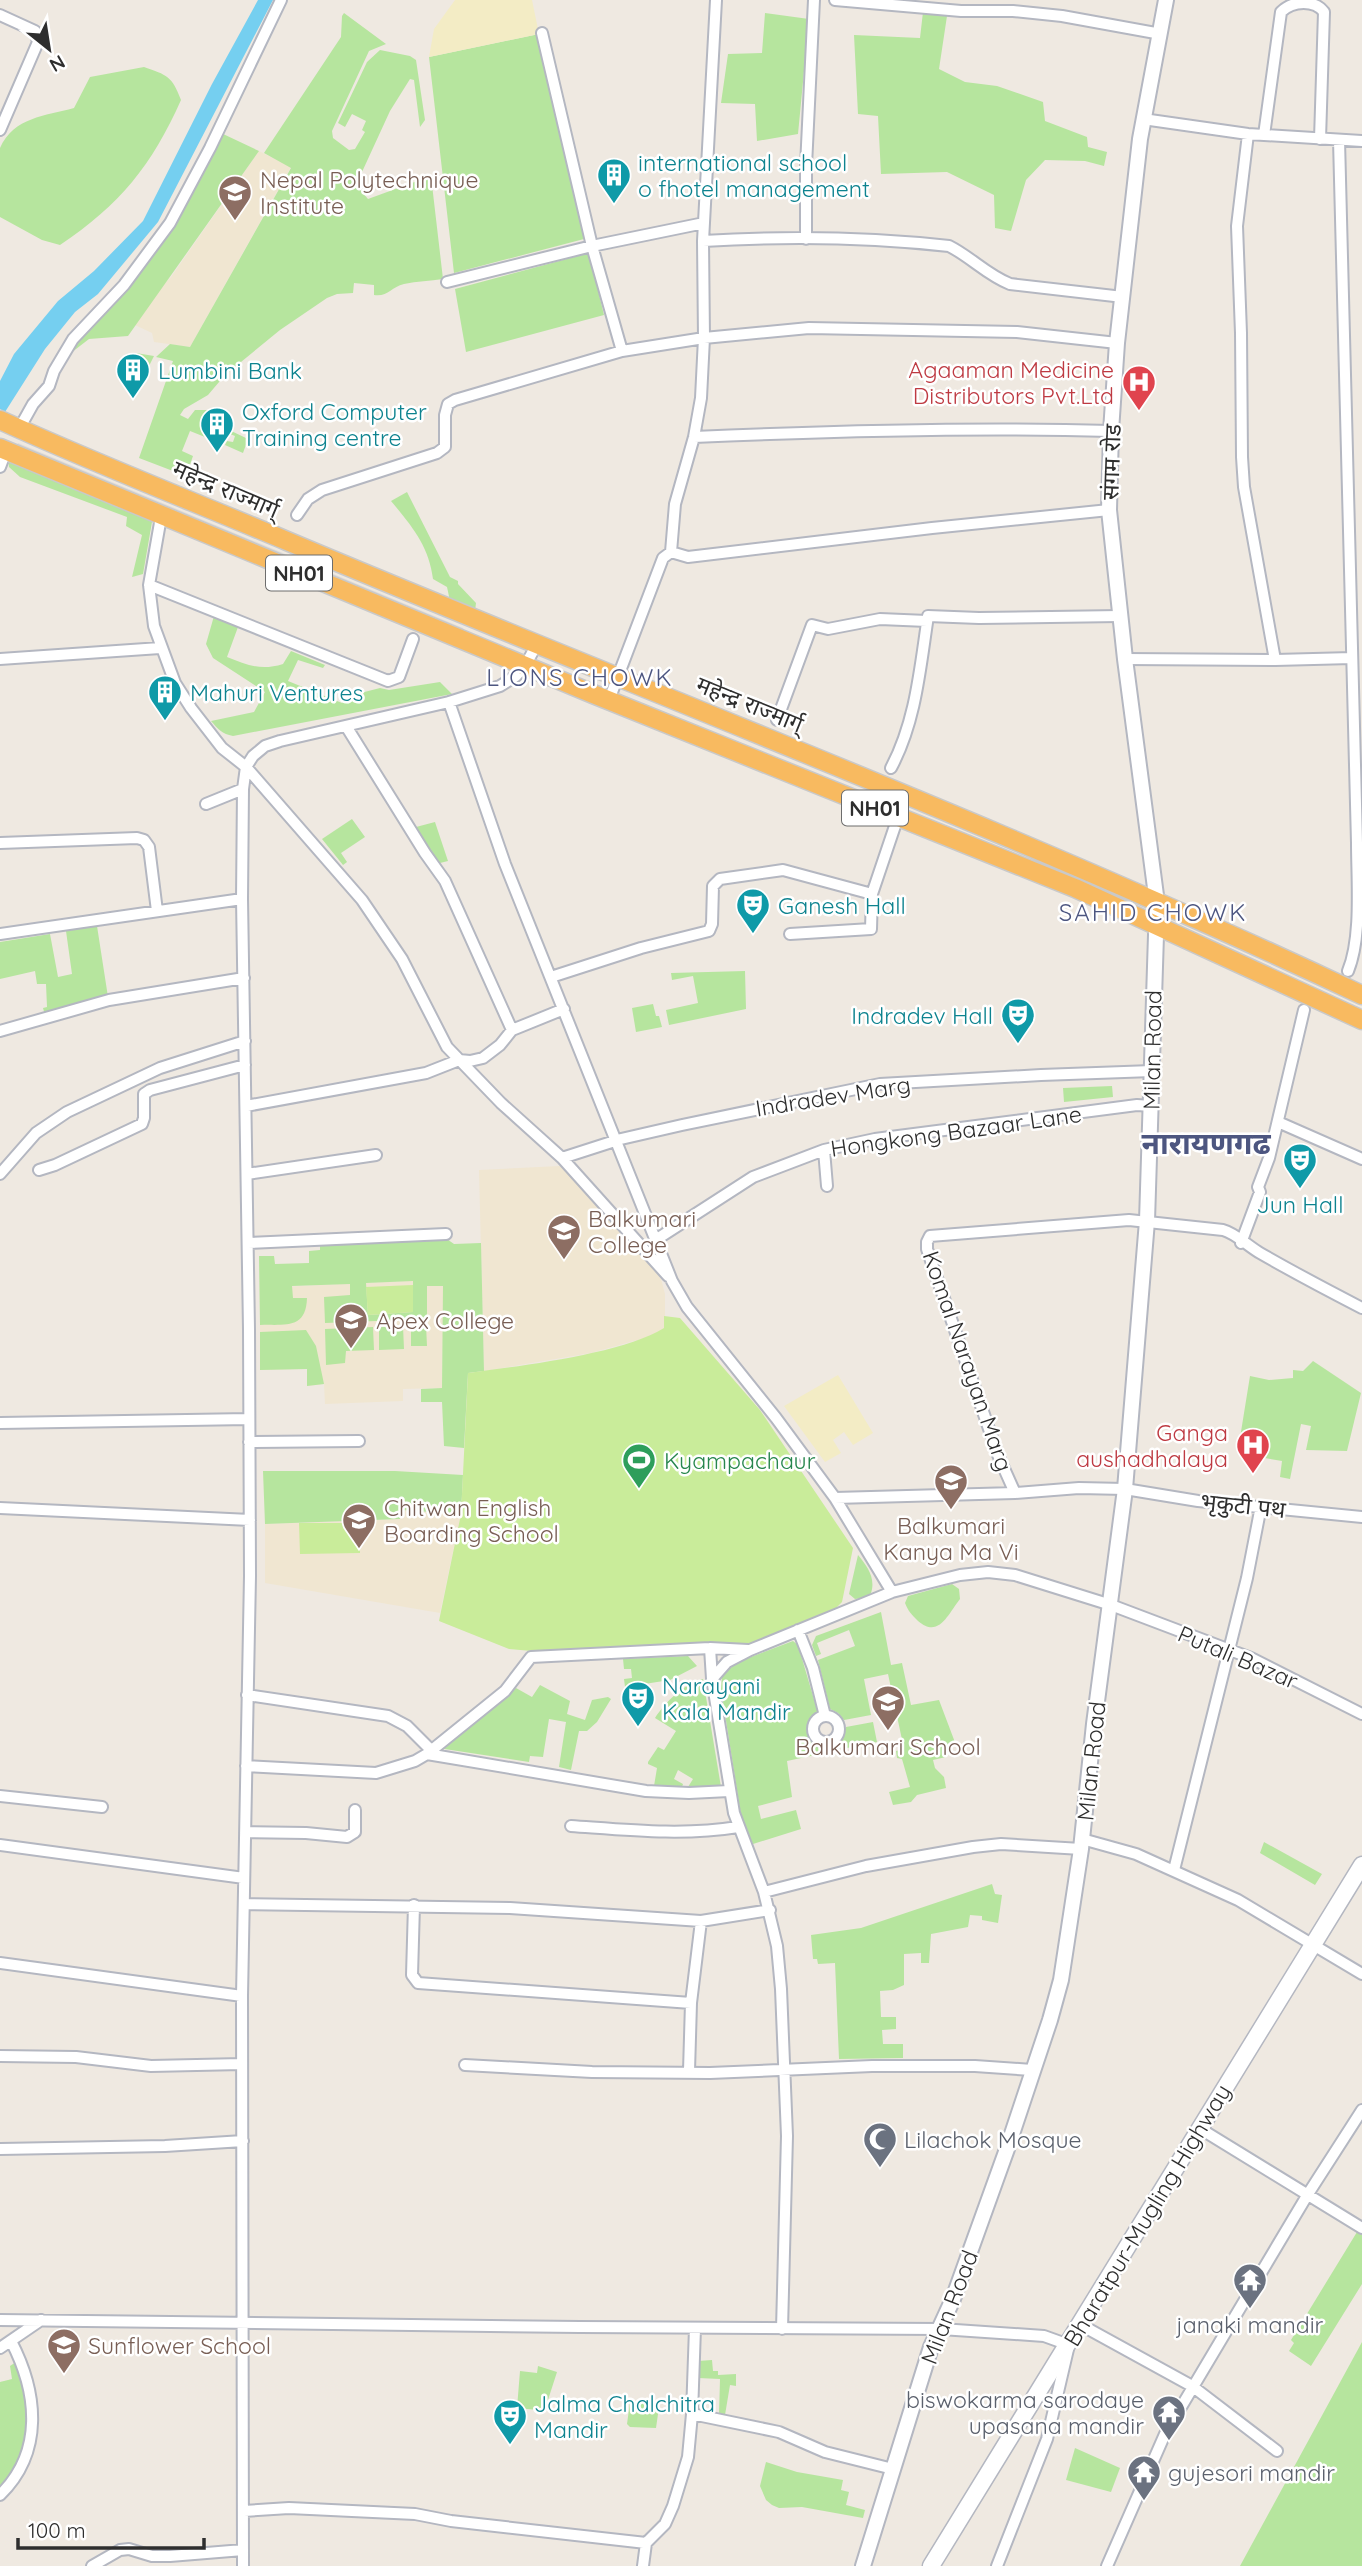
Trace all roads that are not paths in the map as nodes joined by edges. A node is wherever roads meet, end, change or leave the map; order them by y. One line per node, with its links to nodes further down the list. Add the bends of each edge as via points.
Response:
1 (281, 0): 26 (street, via 170,223 124,285 73,339 49,386)
2 (716, 0): 17 (street)
3 (814, 0): 18 (street)
4 (835, 0): 9 (street, via 1037,13)
5 (1166, 0): 9 (street, संगम रोड)
6 (1306, 1): 13 (street, via 1287,5 1281,12); 14 (street, via 1320,5 1324,12)
7 (0, 15): 11 (street, via 35,32 38,42)
8 (542, 33): 20 (street)
9 (1161, 34): 10 (street, संगम रोड)
10 (1143, 119): 12 (street); 22 (street, संगम रोड)
11 (0, 130)
12 (1248, 134): 13 (street); 43 (street, via 1237,226 1242,457)
13 (1264, 135): 14 (street)
14 (1320, 139): 15 (street)
15 (1339, 140): 16 (street); 40 (street)
16 (1362, 141)
17 (704, 223): 19 (street); 20 (street)
18 (806, 239): 19 (street); 22 (street, via 949,246 1010,284)
19 (703, 241): 23 (street)
20 (592, 246): 21 (street); 25 (street)
21 (447, 282)
22 (1122, 297): 24 (street, संगम रोड)
23 (704, 338): 24 (street, via 822,328 1017,332); 25 (street); 28 (street)
24 (1117, 343): 27 (street, संगम रोड)
25 (622, 351): 31 (street, via 455,400 448,404 445,415 445,447 437,453 322,490 308,499)
26 (9, 424): 38 (highway, महेन्द्र राज्मार्ग् / NH01)
27 (1111, 431): 28 (street, via 839,430); 30 (street, संगम रोड)
28 (694, 437): 33 (street, via 675,504)
29 (2, 455): 32 (highway, NH01)
30 (1109, 510): 33 (street, via 688,557); 35 (street, संगम रोड)
31 (297, 515)
32 (161, 517): 34 (street); 44 (highway, NH01)
33 (671, 552): 45 (street, via 663,558)
34 (149, 585): 37 (street, via 388,681 399,677); 39 (street)
35 (1120, 616): 36 (street, via 928,616); 42 (street, संगम रोड)
36 (928, 621): 49 (street, via 880,620 828,629 812,625); 52 (street, via 907,734)
37 (413, 639)
38 (537, 644): 44 (street); 45 (highway, महेन्द्र राज्मार्ग् / NH01)
39 (160, 648): 41 (street); 51 (street, via 191,708 222,748)
40 (1352, 657): 43 (street); 48 (street)
41 (0, 659)
42 (1125, 659): 43 (street); 60 (street, संगम रोड)
43 (1275, 660)
44 (525, 666): 46 (highway, NH01); 47 (street, via 500,686)
45 (618, 677): 46 (street); 60 (highway, महेन्द्र राज्मार्ग् / NH01)
46 (609, 700): 55 (highway, NH01)
47 (449, 702): 50 (street); 66 (street, via 505,864)
48 (1358, 703): 57 (street)
49 (777, 720)
50 (345, 726): 51 (street, via 265,746); 72 (street, via 445,881)
51 (246, 767): 53 (street); 75 (street, via 362,900 402,958 447,1046)
52 (891, 768)
53 (243, 789): 54 (street); 59 (street)
54 (206, 804)
55 (898, 817): 58 (street); 62 (highway, NH01)
56 (0, 843): 61 (street, via 144,840 149,847)
57 (1360, 843): 65 (street, via 1355,945)
58 (872, 894): 64 (street, via 869,930); 66 (street, via 783,870 720,879 713,886 709,931)
59 (242, 898): 61 (street); 67 (street)
60 (1157, 902): 62 (street, संगम रोड); 68 (highway, महेन्द्र राज्मार्ग् / NH01)
61 (157, 911): 63 (street)
62 (1157, 924): 71 (highway, NH01); 77 (street, Milan Road)
63 (0, 934)
64 (790, 934)
65 (1348, 971)
66 (551, 977): 69 (street)
67 (244, 978): 73 (street, via 109,1000); 74 (street)
68 (1362, 995)
69 (564, 1009): 72 (street); 81 (street)
70 (1304, 1010): 80 (street)
71 (1362, 1020)
72 (512, 1030): 75 (street, via 483,1058)
73 (0, 1031)
74 (245, 1041): 76 (street); 87 (street, via 160,1068 67,1112 36,1133)
75 (460, 1060): 78 (street, via 426,1073); 84 (street)
76 (245, 1065): 78 (street); 86 (street, via 150,1090 144,1094 142,1124)
77 (1152, 1071): 79 (street, Milan Road); 81 (street, Indradev Marg, via 880,1084)
78 (246, 1106): 88 (street)
79 (1151, 1106): 82 (street, Hongkong Bazaar Lane, via 875,1139); 90 (street, Milan Road)
80 (1278, 1122): 85 (street); 94 (street)
81 (617, 1140): 84 (street, Indradev Marg); 92 (street)
82 (824, 1150): 89 (street); 92 (street, Hongkong Bazaar Lane, via 753,1177)
83 (376, 1155): 88 (street)
84 (562, 1158): 95 (street)
85 (1362, 1159)
86 (40, 1170)
87 (0, 1174)
88 (247, 1174): 93 (street)
89 (827, 1186)
90 (1147, 1222): 94 (street, via 1223,1230); 101 (street, Milan Road); 102 (street, Komal Narayan Marg, via 930,1236 926,1242 998,1455)
91 (446, 1234): 93 (street)
92 (657, 1239): 95 (street)
93 (248, 1243): 97 (street)
94 (1241, 1243): 96 (street)
95 (672, 1281): 103 (street, via 687,1307)
96 (1362, 1308)
97 (249, 1419): 98 (street); 100 (street)
98 (0, 1423)
99 (359, 1441): 100 (street)
100 (249, 1442): 107 (street)
101 (1125, 1489): 102 (street, भृकुटी पथ); 104 (street, भृकुटी पथ); 109 (street, Milan Road)
102 (1016, 1493): 103 (street, भृकुटी पथ)
103 (835, 1498): 108 (street)
104 (1261, 1506): 106 (street, भृकुटी पथ); 113 (street)
105 (0, 1508): 107 (street)
106 (1362, 1517)
107 (250, 1520): 115 (street)
108 (892, 1592): 109 (street, Putali Bazar, via 988,1572 1015,1574); 110 (street, Putali Bazar)
109 (1111, 1605): 113 (street, Putali Bazar); 127 (street, Milan Road)
110 (798, 1630): 112 (street, Putali Bazar); 117 (street)
111 (710, 1648): 112 (street); 114 (street); 118 (street, via 531,1657 505,1691)
112 (750, 1650): 114 (street, Putali Bazar, via 727,1662)
113 (1228, 1650): 116 (street, Putali Bazar); 130 (street)
114 (712, 1679): 120 (street)
115 (247, 1695): 118 (street, via 388,1716 407,1726); 119 (street)
116 (1362, 1714)
117 (825, 1716)
118 (429, 1752): 119 (street, via 376,1773); 120 (street, via 646,1791)
119 (246, 1766): 126 (street)
120 (729, 1791): 125 (street)
121 (0, 1796): 122 (street)
122 (103, 1807)
123 (355, 1810): 126 (street, via 355,1832 347,1837)
124 (572, 1826): 125 (street, via 667,1832)
125 (738, 1827): 132 (street)
126 (245, 1832): 131 (street)
127 (1082, 1844): 130 (street, via 1136,1854); 132 (street, via 973,1847 852,1869); 145 (street, Milan Road, via 1061,1980)
128 (0, 1845): 131 (street)
129 (1362, 1864): 137 (main road, Bharatpur-Mugling Highway)
130 (1174, 1870): 137 (street, via 1238,1900)
131 (244, 1878): 133 (street)
132 (764, 1892): 135 (street)
133 (244, 1904): 134 (street); 140 (street)
134 (414, 1905): 136 (street); 141 (street, via 412,1975 418,1983)
135 (770, 1910): 136 (street); 147 (street, via 781,1989)
136 (701, 1921): 141 (street)
137 (1314, 1945): 139 (street); 149 (main road, Bharatpur-Mugling Highway)
138 (0, 1963): 140 (street)
139 (1362, 1974)
140 (242, 1996): 143 (street)
141 (691, 2003): 146 (street)
142 (0, 2056): 143 (street, via 76,2057 151,2066)
143 (242, 2064): 150 (street)
144 (465, 2065): 146 (street, via 592,2072)
145 (1032, 2070): 147 (street, via 872,2066); 160 (street, Milan Road)
146 (689, 2071): 147 (street)
147 (784, 2071): 159 (street, via 787,2136)
148 (1362, 2110): 152 (street)
149 (1199, 2128): 152 (street); 157 (main road, Bharatpur-Mugling Highway)
150 (243, 2141): 151 (street); 156 (street)
151 (0, 2149)
152 (1308, 2194): 153 (street); 164 (street)
153 (1362, 2228)
154 (0, 2320): 155 (street)
155 (41, 2320): 156 (street); 161 (street)
156 (244, 2323): 158 (street); 169 (street)
157 (1081, 2325): 162 (main road, Bharatpur-Mugling Highway); 164 (street)
158 (695, 2328): 159 (street); 165 (street)
159 (782, 2329): 160 (street)
160 (941, 2329): 162 (street, via 1044,2336); 167 (street, Milan Road, via 931,2347)
161 (11, 2341): 163 (street); 168 (street, via 26,2383 32,2437 22,2468)
162 (1069, 2345): 176 (main road, Bharatpur-Mugling Highway); 177 (street, via 1047,2439)
163 (0, 2348)
164 (1192, 2386): 166 (street); 178 (street, via 1165,2434)
165 (692, 2414): 167 (street, via 779,2432 825,2452); 170 (street, via 688,2457 673,2506 665,2524)
166 (1277, 2451)
167 (893, 2469): 175 (street, Milan Road)
168 (0, 2495)
169 (244, 2511): 170 (street, via 303,2508 415,2514); 171 (street)
170 (646, 2543): 174 (street)
171 (243, 2550): 172 (street, via 152,2556 129,2549); 173 (street)
172 (92, 2566)
173 (243, 2566)
174 (643, 2566)
175 (863, 2566)
176 (931, 2566)
177 (997, 2566)
178 (1107, 2566)

